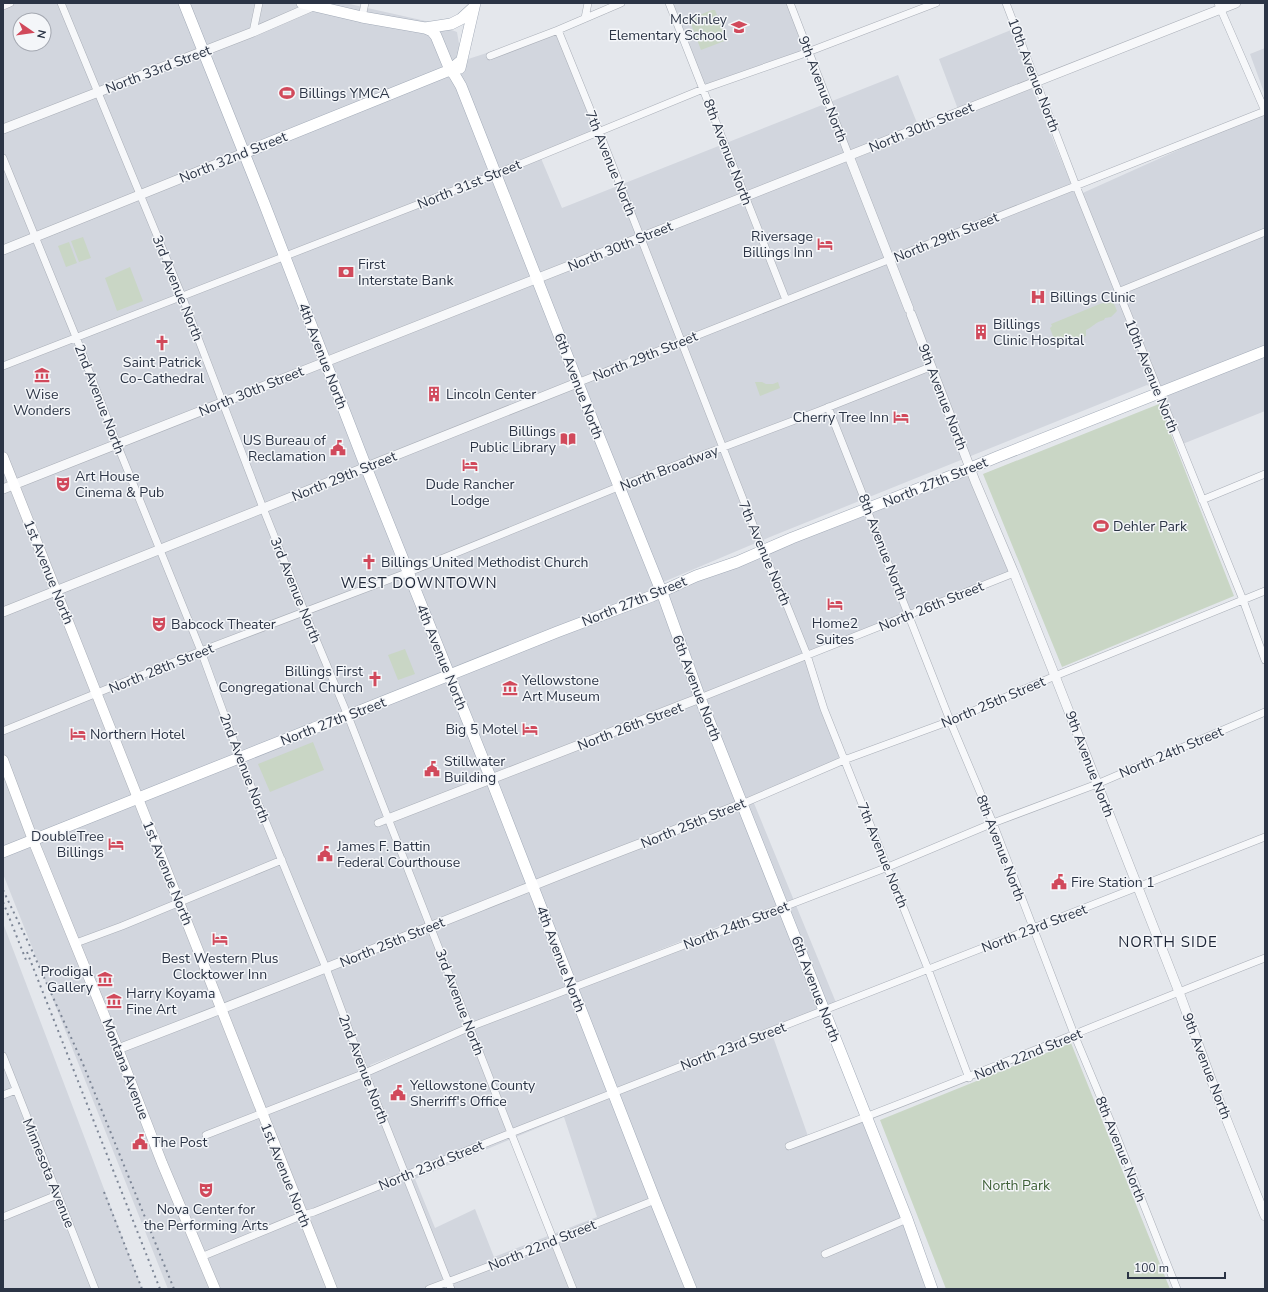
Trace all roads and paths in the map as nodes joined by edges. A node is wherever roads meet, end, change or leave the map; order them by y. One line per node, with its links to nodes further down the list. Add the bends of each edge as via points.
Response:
1 (10, 3): 15 (street)
2 (61, 3): 31 (street, 3rd Avenue North)
3 (184, 3): 23 (main road, 4th Avenue North)
4 (259, 3): 22 (street)
5 (302, 3): 16 (main road)
6 (365, 3): 18 (street)
7 (588, 3): 19 (street)
8 (619, 3): 19 (street)
9 (669, 3): 30 (street, 8th Avenue North)
10 (790, 3): 24 (street, 9th Avenue North)
11 (936, 3): 24 (street, North 31st Street)
12 (1006, 3): 28 (street, 10th Avenue North)
13 (1236, 3): 17 (street, North 30th Street)
14 (475, 5): 20 (main road, via 461,19 451,24); 26 (main road, 6th Avenue North)
15 (3, 6)
16 (313, 6): 18 (main road); 22 (street, North 33rd Street)
17 (1220, 6): 28 (street, North 30th Street); 32 (street)
18 (362, 17): 20 (main road)
19 (585, 18): 21 (street)
20 (425, 28): 27 (main road, 6th Avenue North, via 436,36)
21 (558, 30): 25 (street); 34 (street, 7th Avenue North)
22 (253, 32): 23 (street, North 33rd Street)
23 (204, 51): 31 (street, North 33rd Street); 35 (main road, 4th Avenue North)
24 (809, 51): 30 (street, North 31st Street); 36 (street, 9th Avenue North)
25 (490, 56)
26 (461, 61): 27 (main road, North 32nd Street); 29 (main road, 6th Avenue North)
27 (450, 70): 29 (main road, 6th Avenue North); 35 (main road, North 32nd Street)
28 (1037, 82): 36 (street, North 30th Street); 39 (street, 10th Avenue North)
29 (461, 86): 38 (main road, 6th Avenue North)
30 (703, 89): 34 (street, North 31st Street); 41 (street, 8th Avenue North)
31 (98, 92): 33 (street, North 33rd Street); 40 (street, 3rd Avenue North)
32 (1265, 111): 39 (street, North 29th Street)
33 (3, 129)
34 (599, 132): 38 (street, North 31st Street); 44 (street, 7th Avenue North)
35 (244, 153): 40 (street, North 32nd Street); 46 (main road, 4th Avenue North)
36 (849, 156): 41 (street, North 30th Street); 47 (street, 9th Avenue North)
37 (3, 158): 43 (street, 2nd Avenue North)
38 (496, 174): 46 (street, North 31st Street); 48 (main road, 6th Avenue North)
39 (1076, 186): 47 (street, North 29th Street); 49 (street, 10th Avenue North)
40 (140, 195): 43 (street, North 32nd Street); 50 (street, 3rd Avenue North)
41 (745, 196): 44 (street, North 30th Street); 51 (street, 8th Avenue North)
42 (1265, 232): 49 (street)
43 (35, 237): 45 (street, North 32nd Street); 52 (street, 2nd Avenue North)
44 (641, 238): 48 (street, North 30th Street); 53 (street, 7th Avenue North)
45 (3, 250)
46 (284, 256): 50 (street, North 31st Street); 55 (main road, 4th Avenue North)
47 (890, 259): 51 (street, North 29th Street); 57 (street, 9th Avenue North)
48 (536, 279): 55 (street, North 30th Street); 58 (main road, 6th Avenue North)
49 (1118, 292): 59 (street, 10th Avenue North)
50 (182, 296): 52 (street, North 31st Street); 60 (street, 3rd Avenue North)
51 (786, 300): 53 (street, North 29th Street)
52 (76, 337): 56 (street, North 31st Street); 62 (street, 2nd Avenue North)
53 (681, 342): 58 (street, North 29th Street); 63 (street, 7th Avenue North)
54 (1265, 351): 59 (main road, North 27th Street)
55 (326, 362): 60 (street, North 30th Street); 65 (main road, 4th Avenue North)
56 (3, 366)
57 (930, 367): 61 (street, North Broadway); 66 (street, 9th Avenue North)
58 (577, 383): 65 (street, North 29th Street); 69 (main road, 6th Avenue North)
59 (1160, 393): 66 (main road, North 27th Street); 71 (street, 10th Avenue North)
60 (222, 403): 62 (street, North 30th Street); 72 (street, 3rd Avenue North)
61 (828, 407): 63 (street, North Broadway); 73 (street, 8th Avenue North)
62 (117, 444): 68 (street, North 30th Street); 74 (street, 2nd Avenue North)
63 (723, 447): 69 (street, North Broadway); 75 (street, 7th Avenue North)
64 (3, 457): 68 (main road, 1st Avenue North)
65 (366, 467): 72 (street, North 29th Street); 76 (main road, 4th Avenue North)
66 (971, 468): 73 (main road, North 27th Street); 77 (street, 9th Avenue North)
67 (1265, 474): 71 (street)
68 (14, 484): 70 (street, North 30th Street); 78 (main road, 1st Avenue North)
69 (618, 487): 76 (street, North Broadway); 79 (main road, 6th Avenue North)
70 (3, 489)
71 (1202, 500): 81 (street, 10th Avenue North)
72 (263, 508): 74 (street, North 29th Street); 83 (street, 3rd Avenue North)
73 (868, 508): 75 (main road, North 27th Street); 84 (street, 8th Avenue North)
74 (160, 550): 78 (street, North 29th Street); 85 (street, 2nd Avenue North)
75 (764, 551): 79 (main road, North 27th Street); 86 (street, 7th Avenue North)
76 (409, 572): 83 (street, North 28th Street); 88 (main road, 4th Avenue North)
77 (1014, 573): 84 (street, North 26th Street); 89 (street, 9th Avenue North)
78 (56, 591): 82 (street, North 29th Street); 90 (main road, 1st Avenue North)
79 (661, 591): 88 (main road, North 27th Street); 91 (main road, 6th Avenue North)
80 (1265, 592): 81 (street, North 25th Street)
81 (1243, 600): 87 (street, 10th Avenue North); 89 (street, North 25th Street)
82 (3, 612)
83 (304, 613): 85 (street, North 28th Street); 93 (street, 3rd Avenue North)
84 (909, 615): 86 (street, North 26th Street); 94 (street, 8th Avenue North)
85 (201, 652): 90 (street, North 28th Street); 96 (street, 2nd Avenue North)
86 (807, 656): 91 (street, North 26th Street); 98 (street, 7th Avenue North)
87 (1265, 660)
88 (449, 676): 93 (main road, North 27th Street); 99 (main road, 4th Avenue North)
89 (1056, 676): 94 (street, North 25th Street); 100 (street, 9th Avenue North)
90 (97, 694): 95 (street, North 28th Street); 101 (main road, 1st Avenue North)
91 (700, 698): 99 (street, North 26th Street); 102 (main road, 6th Avenue North)
92 (1265, 712): 100 (street, North 24th Street)
93 (348, 716): 96 (main road, North 27th Street); 103 (street, 3rd Avenue North)
94 (950, 721): 98 (street, North 25th Street); 105 (street, 8th Avenue North)
95 (3, 731)
96 (240, 757): 101 (main road, North 27th Street); 109 (street, 2nd Avenue North)
97 (3, 760): 107 (main road, Montana Avenue)
98 (844, 760): 102 (street, North 25th Street); 110 (street, 7th Avenue North)
99 (491, 779): 103 (street, North 26th Street); 111 (main road, 4th Avenue North)
100 (1097, 784): 105 (street, North 24th Street); 112 (street, 9th Avenue North)
101 (138, 798): 107 (main road, North 27th Street); 113 (main road, 1st Avenue North)
102 (742, 804): 111 (street, North 25th Street); 114 (main road, 6th Avenue North)
103 (388, 819): 104 (street, North 26th Street); 115 (street, 3rd Avenue North)
104 (378, 823)
105 (992, 823): 110 (street, North 24th Street); 116 (street, 8th Avenue North)
106 (1265, 837): 112 (street, North 23rd Street)
107 (34, 840): 108 (main road, North 27th Street); 117 (main road, Montana Avenue)
108 (3, 852)
109 (282, 860): 113 (street); 119 (street, 2nd Avenue North)
110 (888, 867): 114 (street, North 24th Street); 120 (street, 7th Avenue North)
111 (532, 885): 115 (street, North 25th Street); 121 (main road, 4th Avenue North)
112 (1138, 887): 116 (street, North 23rd Street); 122 (street, 9th Avenue North)
113 (180, 902): 117 (street); 123 (main road, 1st Avenue North)
114 (784, 907): 121 (street, North 24th Street); 124 (main road, 6th Avenue North)
115 (430, 927): 119 (street, North 25th Street); 125 (street, 3rd Avenue North)
116 (1032, 928): 120 (street, North 23rd Street); 126 (street, 8th Avenue North)
117 (76, 943): 127 (main road, Montana Avenue)
118 (1265, 958): 122 (street, North 22nd Street)
119 (326, 968): 123 (street, North 25th Street); 129 (street, 2nd Avenue North)
120 (928, 969): 124 (street, North 23rd Street); 130 (street, 7th Avenue North)
121 (572, 988): 125 (street, North 24th Street); 132 (main road, 4th Avenue North)
122 (1179, 992): 126 (street, North 22nd Street); 143 (street, 9th Avenue North)
123 (222, 1009): 127 (street, North 25th Street); 134 (main road, 1st Avenue North)
124 (823, 1010): 132 (street, North 23rd Street); 135 (main road, 6th Avenue North)
125 (470, 1027): 129 (street, North 24th Street); 136 (street, 3rd Avenue North)
126 (1074, 1034): 130 (street, North 22nd Street); 158 (street, 8th Avenue North)
127 (118, 1049): 148 (main road, Montana Avenue)
128 (3, 1056): 131 (street, Minnesota Avenue)
129 (365, 1073): 134 (street, North 24th Street); 139 (street, 2nd Avenue North)
130 (969, 1078): 135 (street, North 22nd Street)
131 (16, 1090): 133 (street); 140 (street, Minnesota Avenue)
132 (613, 1093): 136 (street, North 23rd Street); 141 (main road, 4th Avenue North)
133 (3, 1096)
134 (262, 1113): 137 (street, North 24th Street); 142 (main road, 1st Avenue North)
135 (866, 1118): 138 (street, North 22nd Street); 145 (main road, 6th Avenue North)
136 (511, 1133): 139 (street, North 23rd Street); 146 (street, 3rd Avenue North)
137 (206, 1135)
138 (789, 1146)
139 (406, 1175): 142 (street, North 23rd Street); 149 (street, 2nd Avenue North)
140 (58, 1195): 144 (street); 150 (street, Minnesota Avenue)
141 (655, 1200): 146 (street, North 22nd Street); 156 (main road, 4th Avenue North)
142 (303, 1215): 148 (street, North 23rd Street); 152 (main road, 1st Avenue North)
143 (1265, 1216)
144 (3, 1217)
145 (907, 1219): 147 (street); 157 (main road, 6th Avenue North)
146 (554, 1240): 149 (street, North 22nd Street); 155 (street, 3rd Avenue North)
147 (825, 1254)
148 (201, 1257): 151 (main road, Montana Avenue)
149 (448, 1281): 153 (street, North 22nd Street); 154 (street, 2nd Avenue North)
150 (94, 1289)
151 (215, 1289)
152 (332, 1289)
153 (429, 1289)
154 (451, 1289)
155 (573, 1289)
156 (691, 1289)
157 (932, 1289)
158 (1177, 1289)

